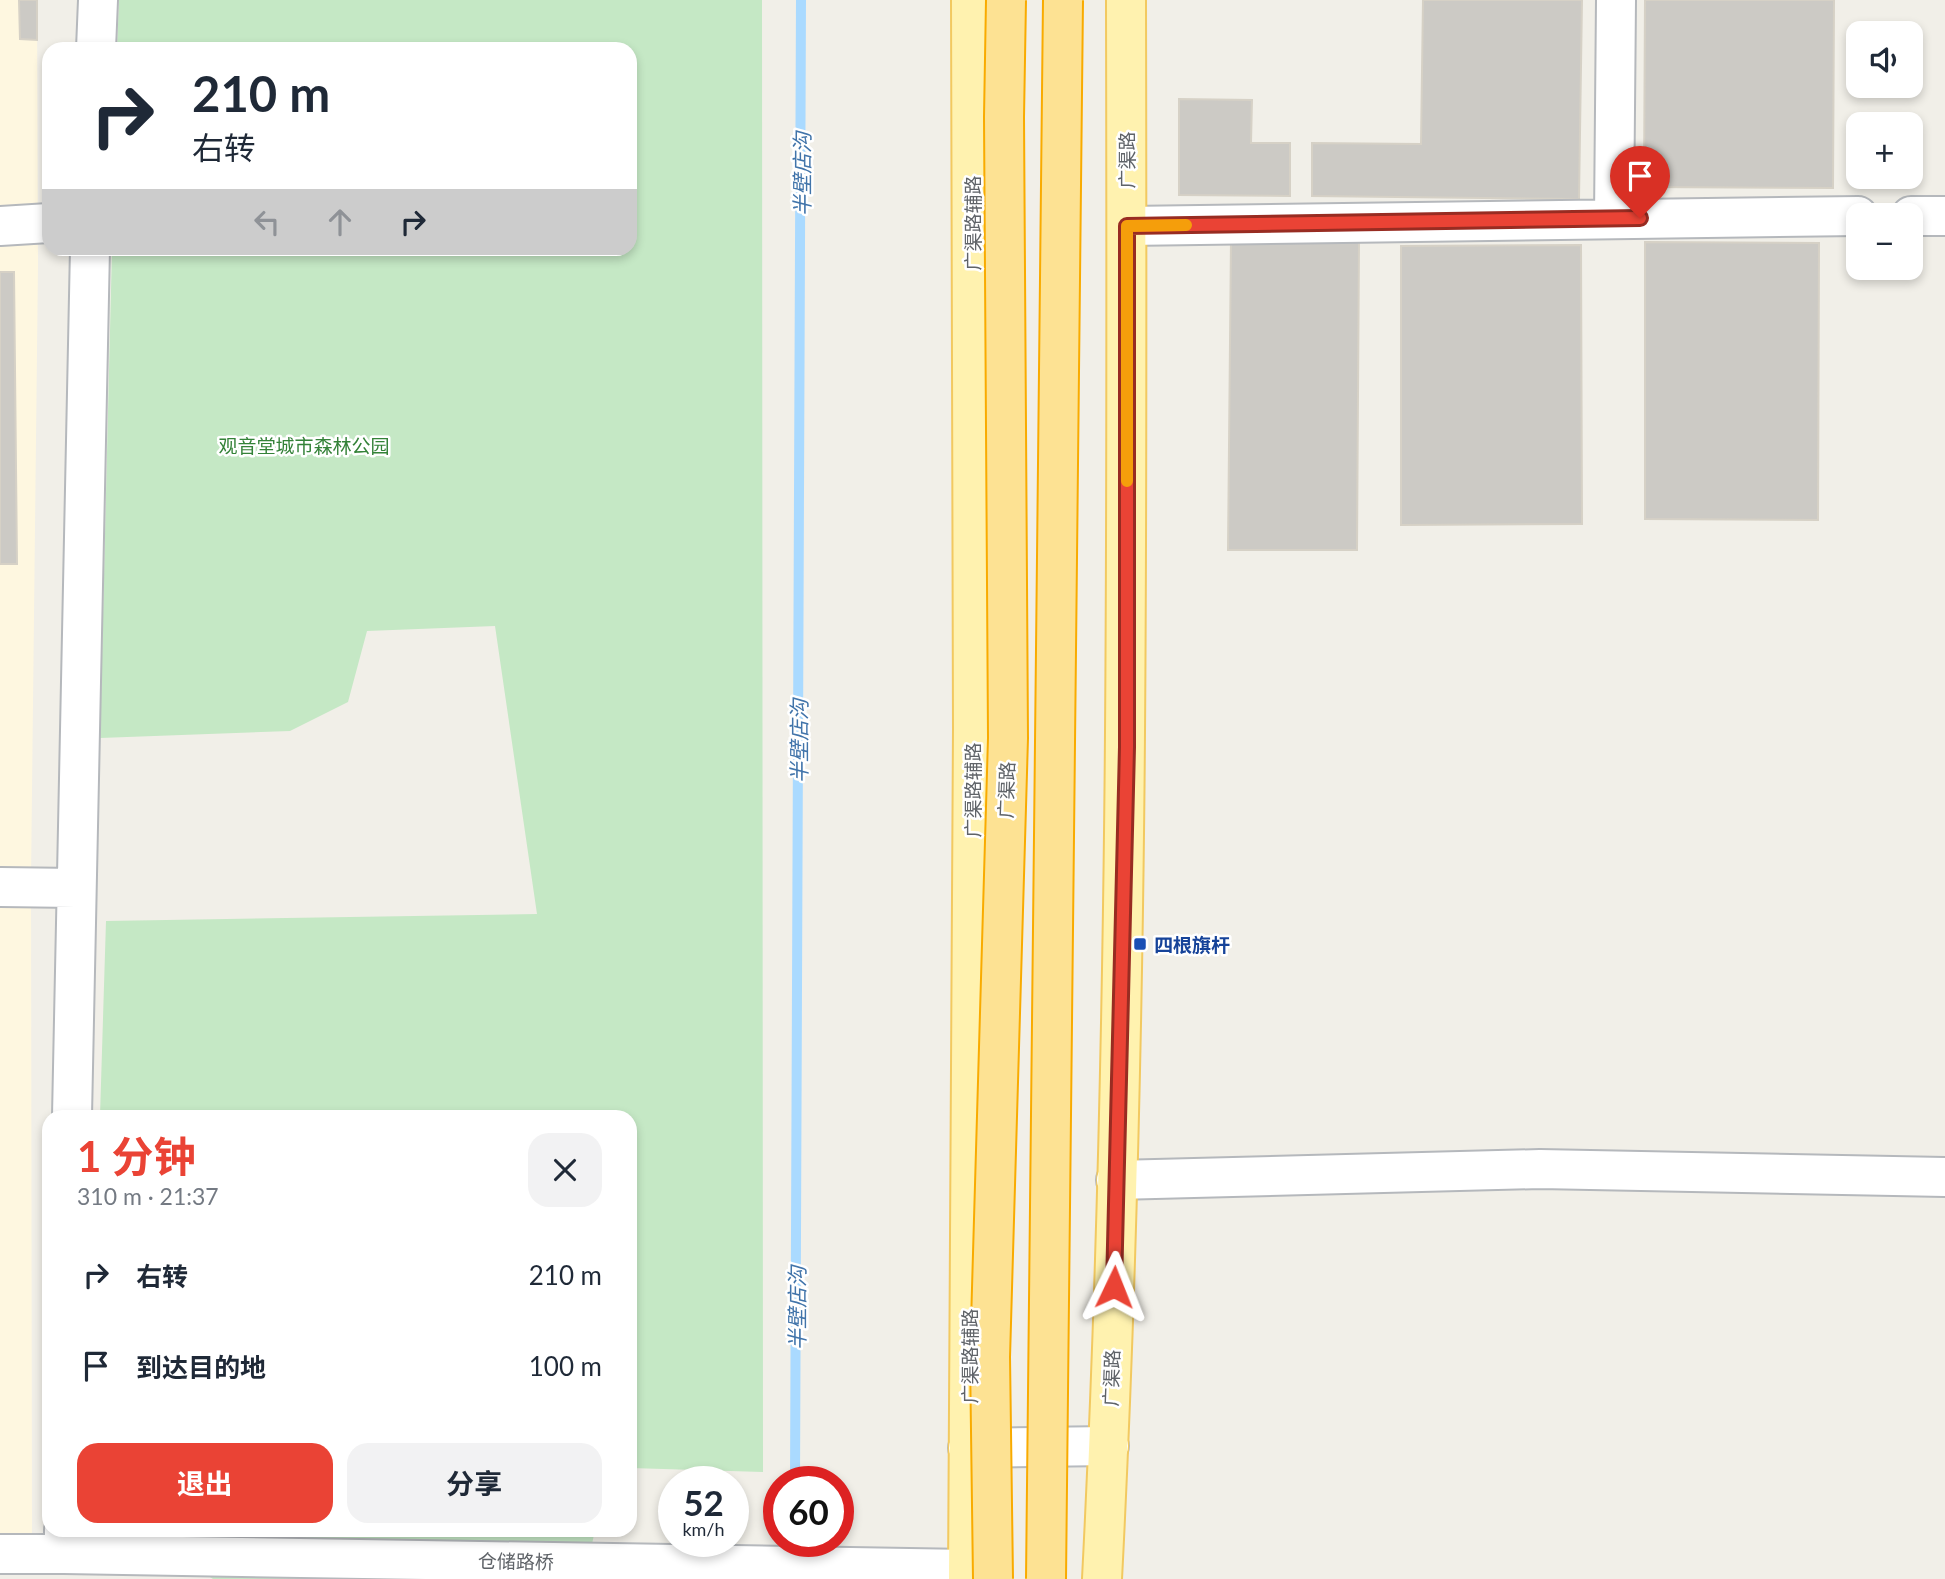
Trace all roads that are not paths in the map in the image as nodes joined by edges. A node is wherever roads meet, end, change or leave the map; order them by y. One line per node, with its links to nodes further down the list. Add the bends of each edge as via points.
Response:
1 (98, 0): 7 (street)
2 (971, 0): 22 (main road, 广渠路辅路, via 973,728)
3 (1006, 0): 25 (highway, 广渠路, bridge, via 1008,738 990,1357)
4 (1063, 0): 26 (highway, bridge)
5 (1126, 0): 14 (main road, 广渠路)
6 (1616, 0): 11 (street)
7 (96, 42)
8 (1846, 216): 11 (street)
9 (1923, 216): 10 (street)
10 (1945, 216)
11 (1614, 218): 14 (street)
12 (42, 223): 13 (street)
13 (0, 226)
14 (1127, 226): 20 (main road, 广渠路, via 1127,747)
15 (90, 256): 17 (street)
16 (0, 887): 17 (street)
17 (76, 888): 18 (street)
18 (72, 1110)
19 (1945, 1177): 20 (street, via 1540,1169)
20 (1116, 1180): 21 (main road, 广渠路)
21 (1109, 1446): 22 (street); 27 (main road, 广渠路)
22 (968, 1448): 25 (main road, 广渠路辅路)
23 (64, 1542): 24 (street, 仓储路桥); 25 (street, 仓储路桥)
24 (20, 1562)
25 (976, 1576)
26 (1046, 1579)
27 (1102, 1579)

